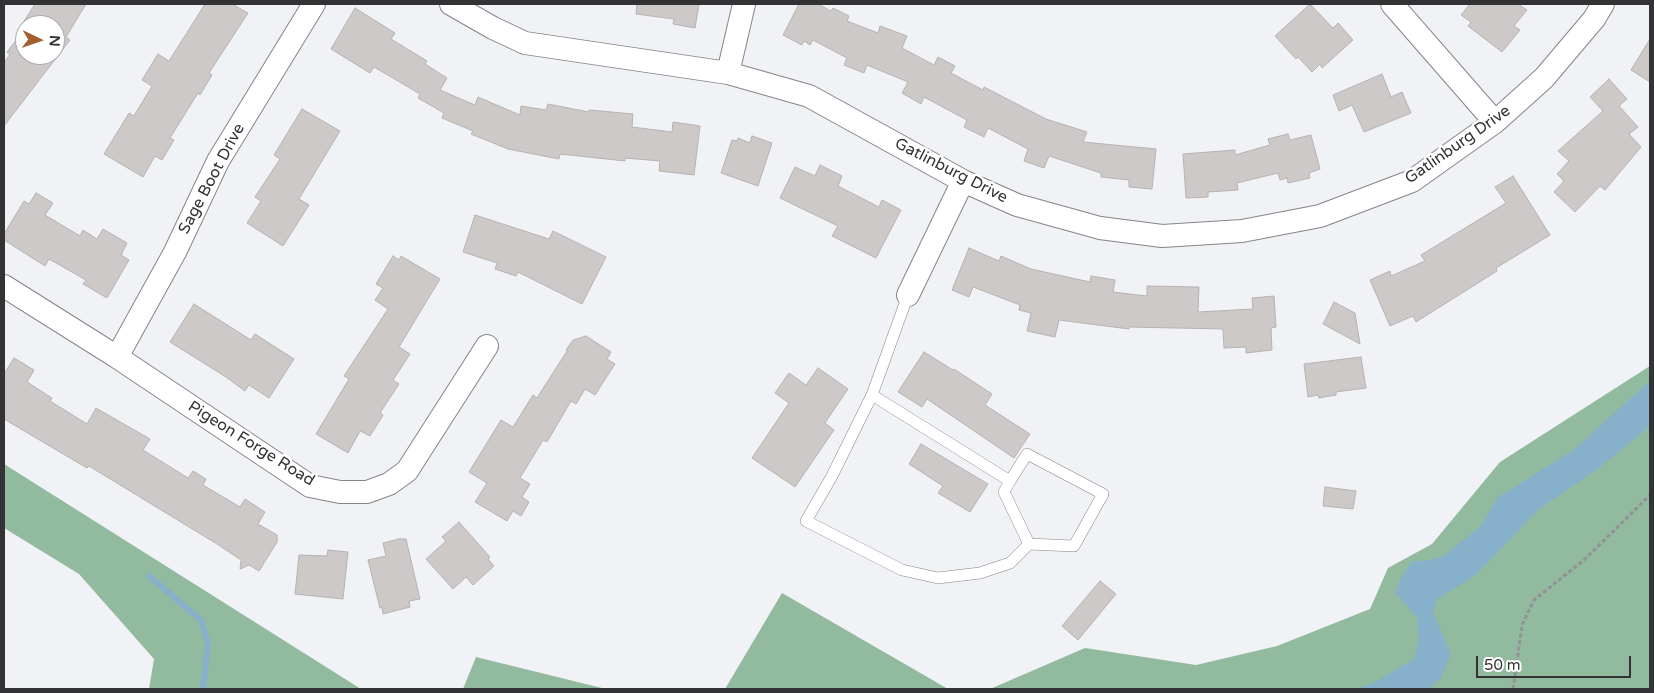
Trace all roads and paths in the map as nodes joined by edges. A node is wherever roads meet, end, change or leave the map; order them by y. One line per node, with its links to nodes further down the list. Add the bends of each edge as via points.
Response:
1 (314, 4): 12 (street, Sage Boot Drive, via 218,161 171,260)
2 (451, 4): 6 (street, Gatlinburg Drive, via 524,44)
3 (744, 4): 6 (street)
4 (1392, 4): 7 (street)
5 (1603, 4): 7 (street, Gatlinburg Drive, via 1544,78)
6 (728, 73): 8 (street, Gatlinburg Drive, via 810,96)
7 (1495, 122): 8 (street, Gatlinburg Drive, via 1412,181 1320,216 1242,232 1162,236 1100,228 1018,205)
8 (963, 181): 10 (street)
9 (4, 286): 12 (street, Pigeon Forge Road)
10 (908, 295): 13 (lane)
11 (487, 346): 12 (street, Pigeon Forge Road, via 407,471 389,484 367,492 340,492 310,486)
12 (117, 357)
13 (872, 395): 14 (lane); 16 (lane, via 806,521 902,570 938,578 980,573 1010,563)
14 (1010, 481): 16 (lane, via 1004,492); 16 (lane, via 1027,454 1103,494 1074,546)
15 (1650, 495): 17 (path, via 1584,560 1534,600 1522,625)
16 (1029, 544)
17 (1513, 689)

